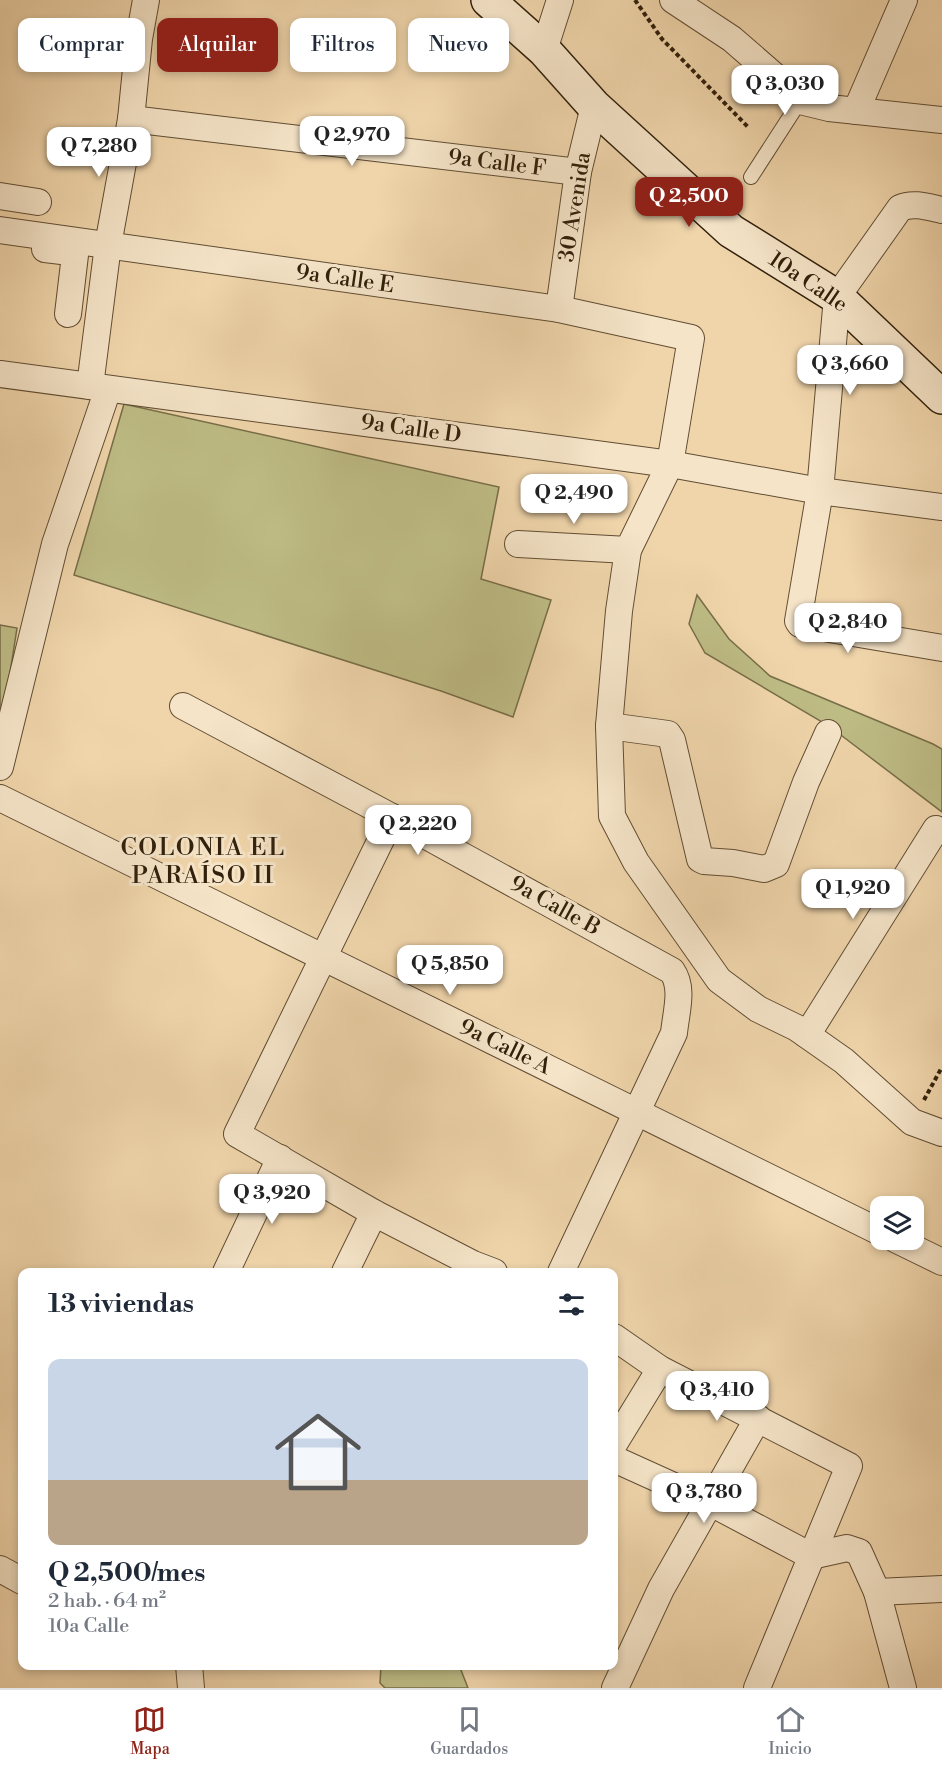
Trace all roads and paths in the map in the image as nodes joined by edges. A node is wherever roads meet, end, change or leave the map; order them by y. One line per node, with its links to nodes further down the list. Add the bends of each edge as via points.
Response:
1 (146, 0): 11 (street)
2 (488, 0): 7 (street, 10a Calle)
3 (560, 0): 7 (street)
4 (635, 0): 13 (path, via 662,39)
5 (673, 0): 8 (street, via 732,39)
6 (904, 0): 10 (street)
7 (544, 50): 9 (street, 10a Calle)
8 (800, 101): 10 (street); 15 (lane)
9 (594, 106): 14 (street, 30 Avenida); 22 (street, 10a Calle, via 731,231)
10 (856, 111): 12 (street)
11 (131, 119): 14 (street, 9a Calle F); 21 (street)
12 (942, 120)
13 (748, 127)
14 (578, 172): 23 (street, 30 Avenida)
15 (751, 177)
16 (0, 196): 17 (street)
17 (38, 202)
18 (942, 210): 22 (street, via 916,205 900,208)
19 (0, 230): 21 (street, 9a Calle E)
20 (0, 244): 24 (street, via 75,255)
21 (108, 245): 23 (street, 9a Calle E); 26 (street)
22 (837, 297): 27 (street, 10a Calle); 29 (street)
23 (559, 309): 28 (street, 9a Calle E, via 689,336 692,340)
24 (68, 314)
25 (0, 374): 26 (street, 9a Calle D)
26 (99, 387): 28 (street, 9a Calle D); 37 (street)
27 (942, 397)
28 (670, 465): 29 (street, 9a Calle D); 32 (street)
29 (820, 491): 30 (street, 9a Calle D); 33 (street, via 800,624)
30 (942, 507)
31 (518, 544): 32 (street)
32 (628, 550): 35 (street)
33 (942, 648)
34 (183, 706): 39 (street, 9a Calle B)
35 (609, 726): 36 (street, via 668,734 700,859 764,868 776,864); 42 (street, via 612,816 636,862 719,981 758,1009)
36 (828, 733)
37 (0, 767)
38 (0, 798): 41 (street, 9a Calle A)
39 (392, 817): 41 (street); 44 (street, 9a Calle B, via 672,971 679,992 674,1033)
40 (936, 829): 42 (street)
41 (322, 958): 44 (street, 9a Calle A); 47 (street, via 238,1129 239,1136)
42 (807, 1035): 45 (street, via 844,1061)
43 (942, 1067): 45 (path)
44 (637, 1113): 49 (street, 9a Calle A); 55 (street)
45 (912, 1122): 46 (street)
46 (942, 1133)
47 (280, 1158): 48 (street); 52 (street)
48 (374, 1212): 53 (street); 54 (street)
49 (870, 1227)
50 (917, 1250): 51 (street)
51 (942, 1262)
52 (228, 1268)
53 (347, 1268)
54 (476, 1268)
55 (563, 1268)
56 (618, 1340): 57 (street)
57 (660, 1369): 58 (street); 59 (street)
58 (758, 1418): 61 (street); 62 (street, via 849,1467)
59 (618, 1437)
60 (618, 1461): 61 (street)
61 (709, 1502): 62 (street); 69 (street, via 661,1589)
62 (811, 1556): 66 (street, via 847,1548 859,1552); 70 (street)
63 (0, 1569): 64 (street)
64 (18, 1579)
65 (942, 1589): 66 (street)
66 (877, 1592): 71 (street)
67 (189, 1670): 68 (street)
68 (191, 1688)
69 (615, 1688)
70 (757, 1688)
71 (903, 1688)

